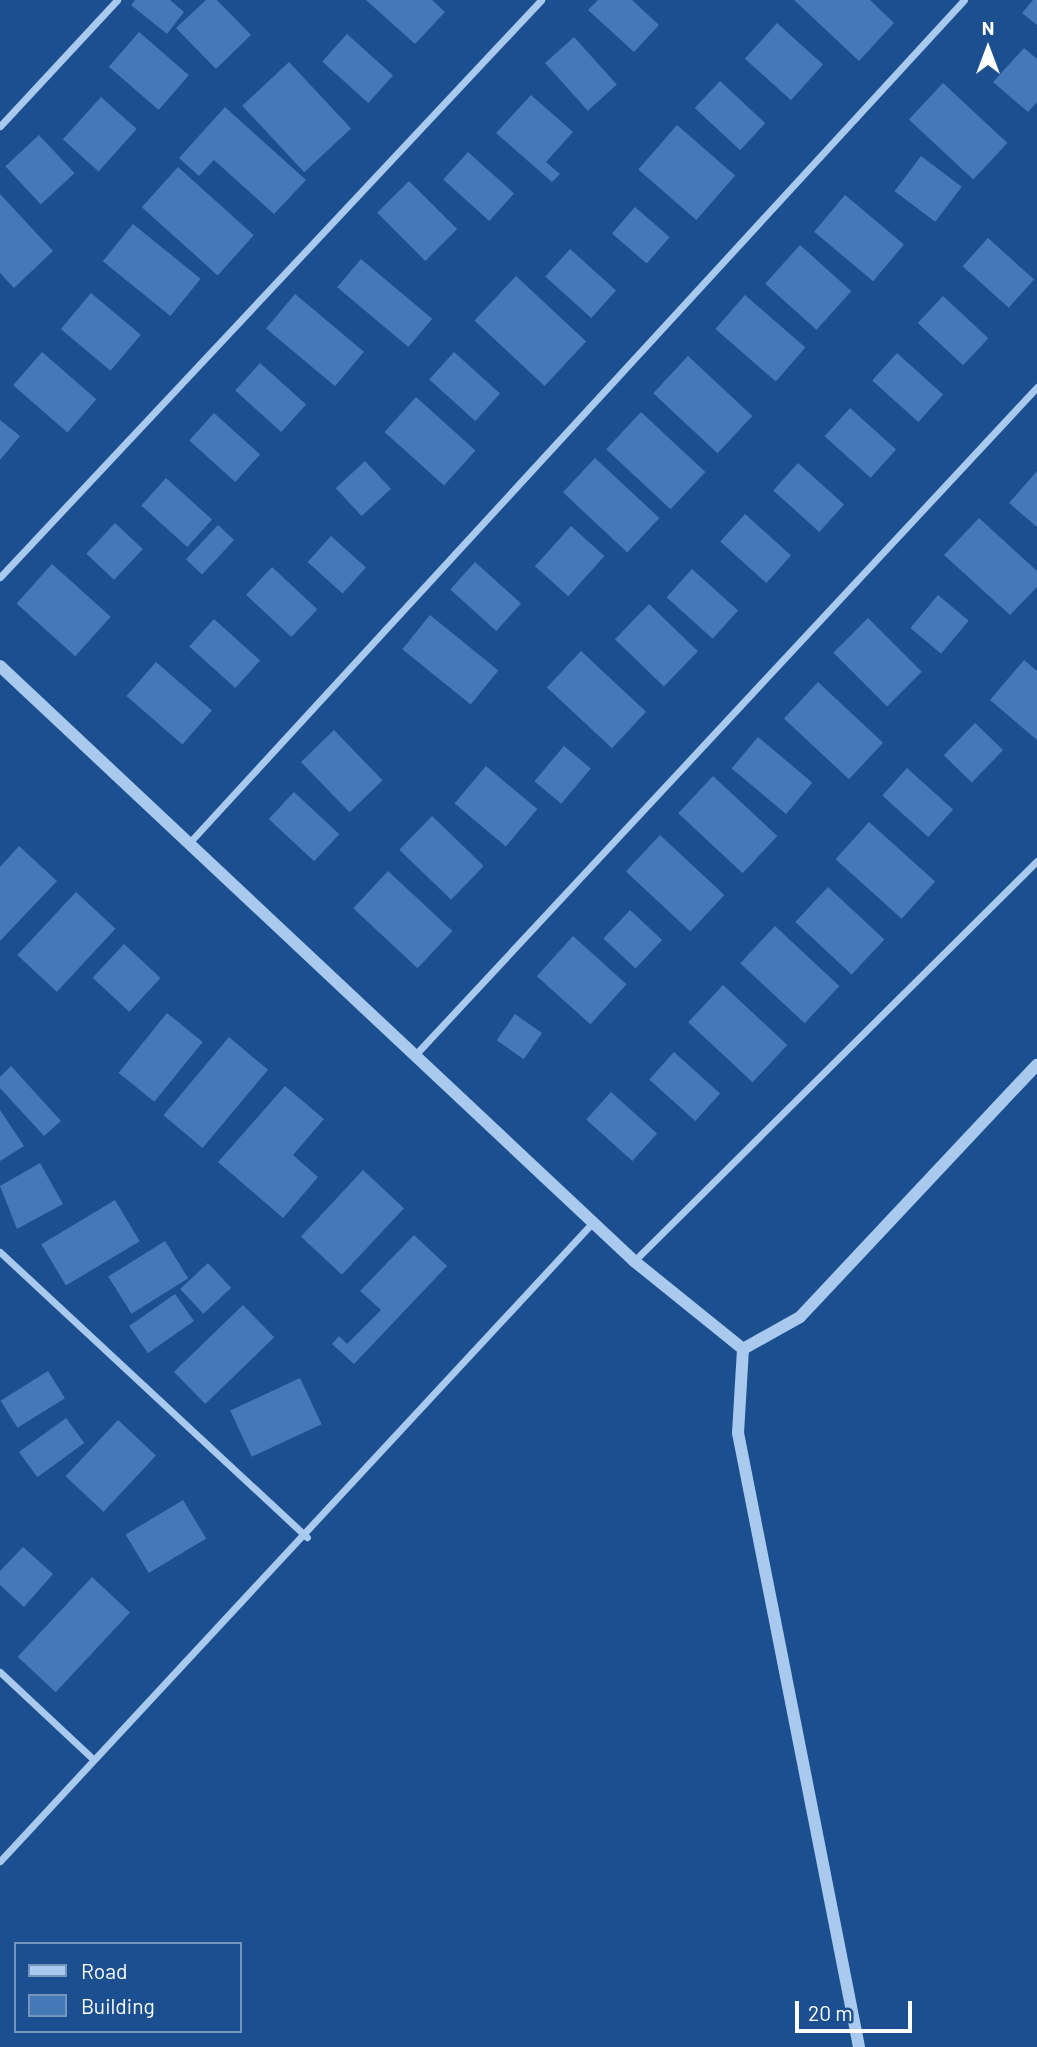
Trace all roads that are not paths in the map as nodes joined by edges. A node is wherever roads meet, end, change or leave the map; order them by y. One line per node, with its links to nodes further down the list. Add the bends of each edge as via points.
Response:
1 (117, 0): 4 (street)
2 (541, 0): 6 (street)
3 (964, 0): 8 (street)
4 (0, 126)
5 (1037, 387): 10 (street)
6 (0, 577)
7 (0, 666): 8 (street)
8 (189, 843): 10 (street)
9 (1037, 861): 14 (street)
10 (415, 1055): 12 (street)
11 (1037, 1065): 15 (street, via 800,1317)
12 (594, 1222): 14 (street); 16 (street)
13 (0, 1252): 16 (street)
14 (634, 1261): 15 (street)
15 (743, 1349): 20 (street, via 738,1433)
16 (307, 1537): 18 (street)
17 (0, 1672): 18 (street)
18 (93, 1759): 19 (street)
19 (0, 1861)
20 (859, 2047)

